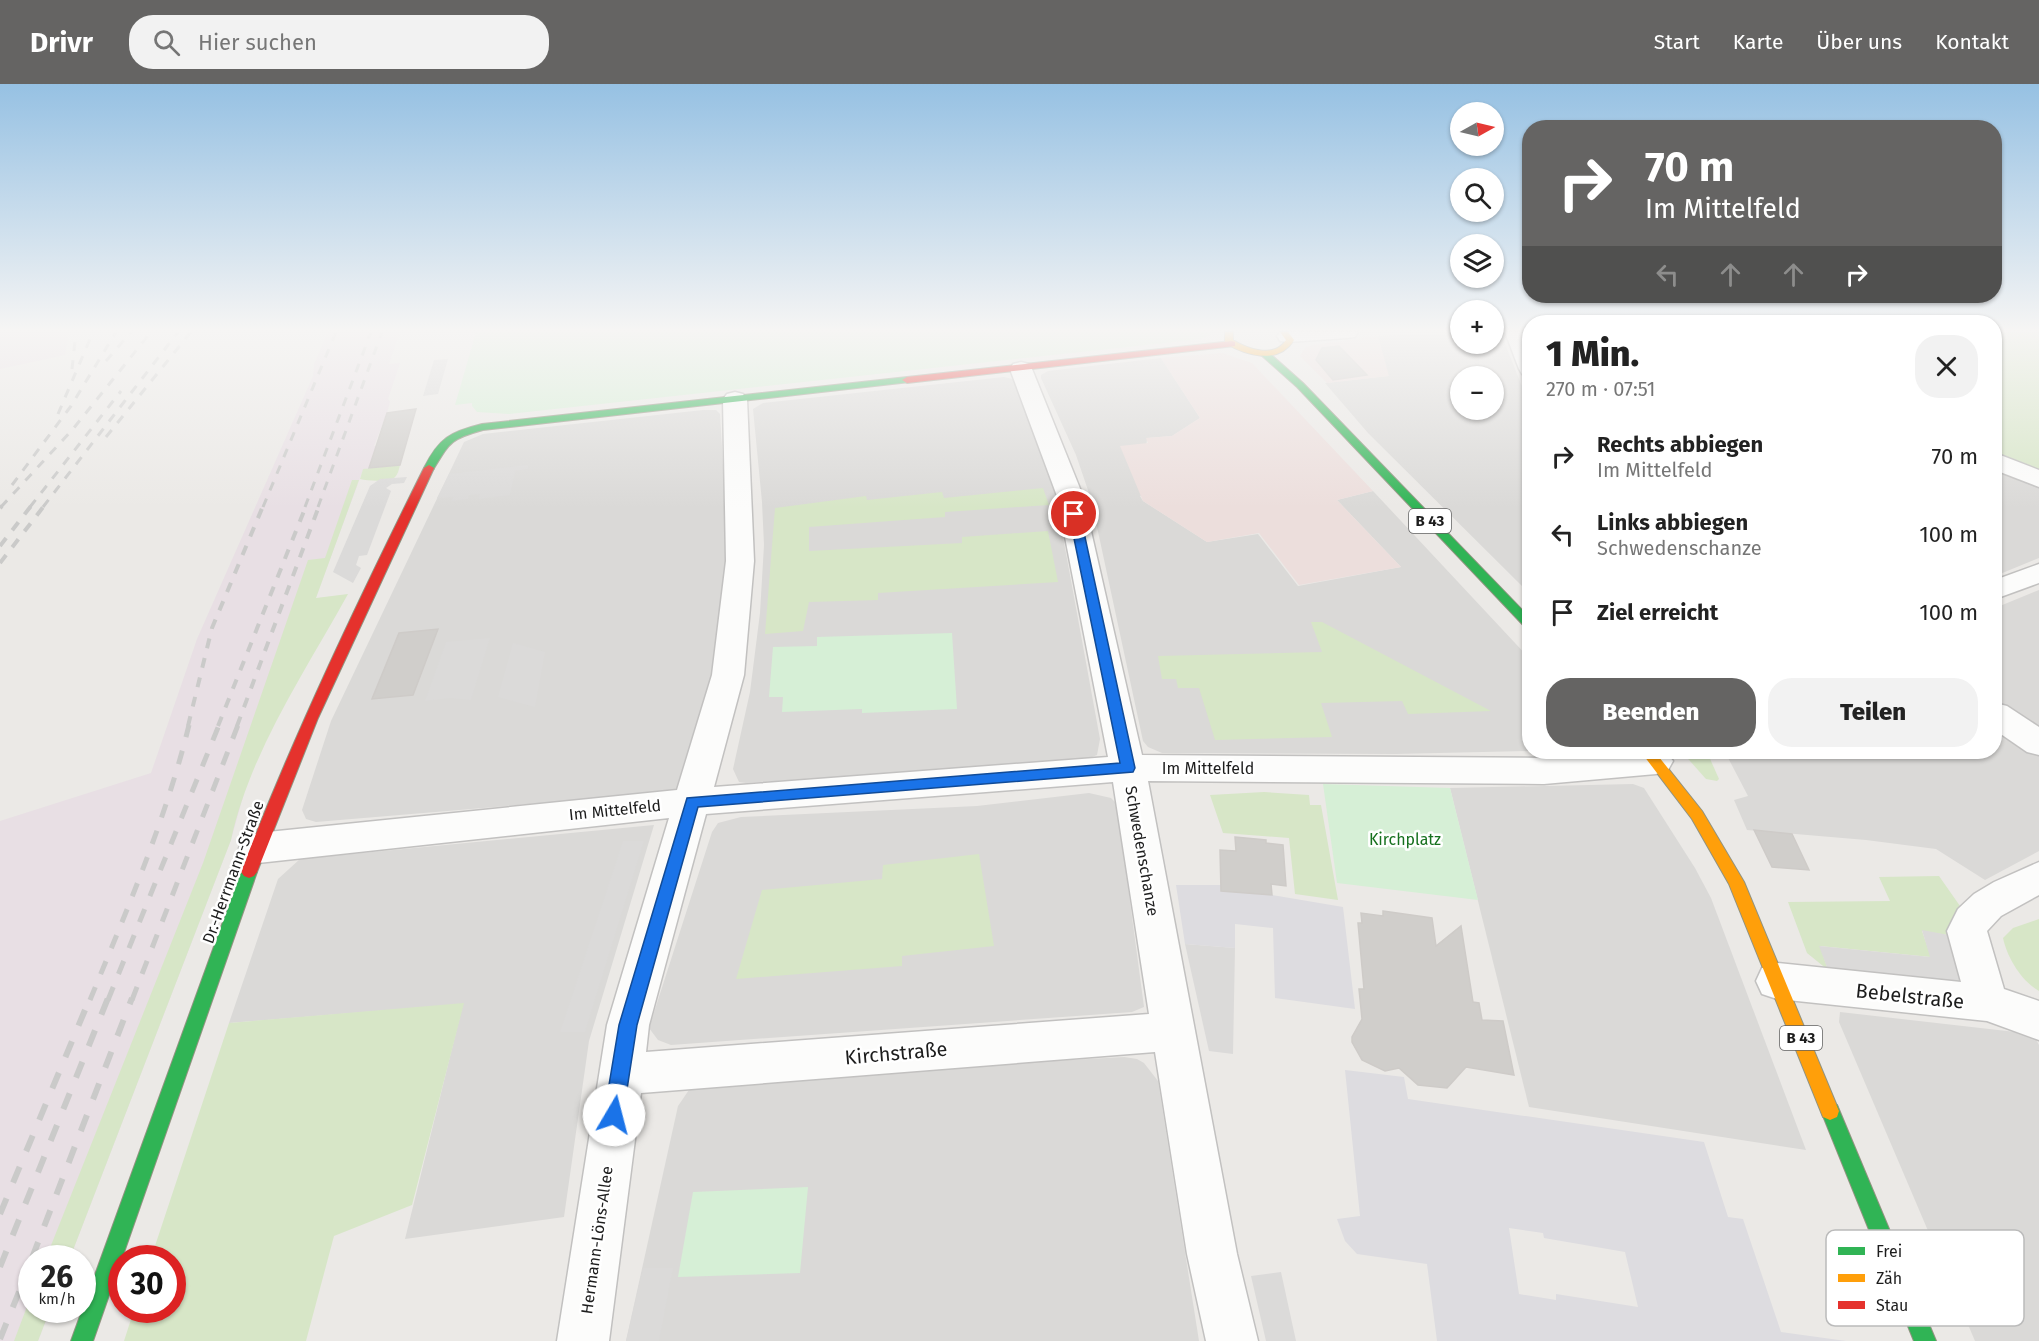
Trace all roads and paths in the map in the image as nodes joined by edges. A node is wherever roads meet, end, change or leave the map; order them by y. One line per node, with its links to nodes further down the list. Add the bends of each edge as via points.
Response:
1 (815, 391): 4 (street)
2 (1029, 391): 14 (street, Schwedenschanze, via 1070,496)
3 (1305, 391): 9 (street, B 43)
4 (735, 399): 15 (street, Hermann-Löns-Allee, via 740,561 729,663); 16 (street, Dr.-Herrmann-Straße, via 482,428 441,444 371,585)
5 (2002, 464): 6 (street)
6 (2039, 479)
7 (2039, 573): 8 (street)
8 (2002, 587)
9 (1522, 617)
10 (2002, 719): 11 (street)
11 (2039, 743)
12 (1630, 759): 14 (street, Im Mittelfeld, via 1544,771)
13 (1654, 759): 18 (street, B 43, via 1697,815 1727,864)
14 (1128, 768): 15 (street, Im Mittelfeld); 21 (street, Schwedenschanze)
15 (692, 802): 16 (street, Im Mittelfeld); 22 (street, Hermann-Löns-Allee, via 628,1025)
16 (258, 848): 25 (street, Dr.-Herrmann-Straße)
17 (2039, 877): 19 (street, via 1983,907 1970,923 1967,931)
18 (1777, 981): 19 (street, Bebelstraße); 23 (street, B 43)
19 (1987, 1003): 20 (street, Bebelstraße)
20 (2039, 1021)
21 (1173, 1031): 22 (street, Kirchstraße); 27 (street, Schwedenschanze, via 1212,1254)
22 (620, 1074): 26 (street, Hermann-Löns-Allee)
23 (1879, 1230)
24 (1919, 1326): 28 (street, B 43)
25 (82, 1341)
26 (583, 1341)
27 (1232, 1341)
28 (1925, 1341)

